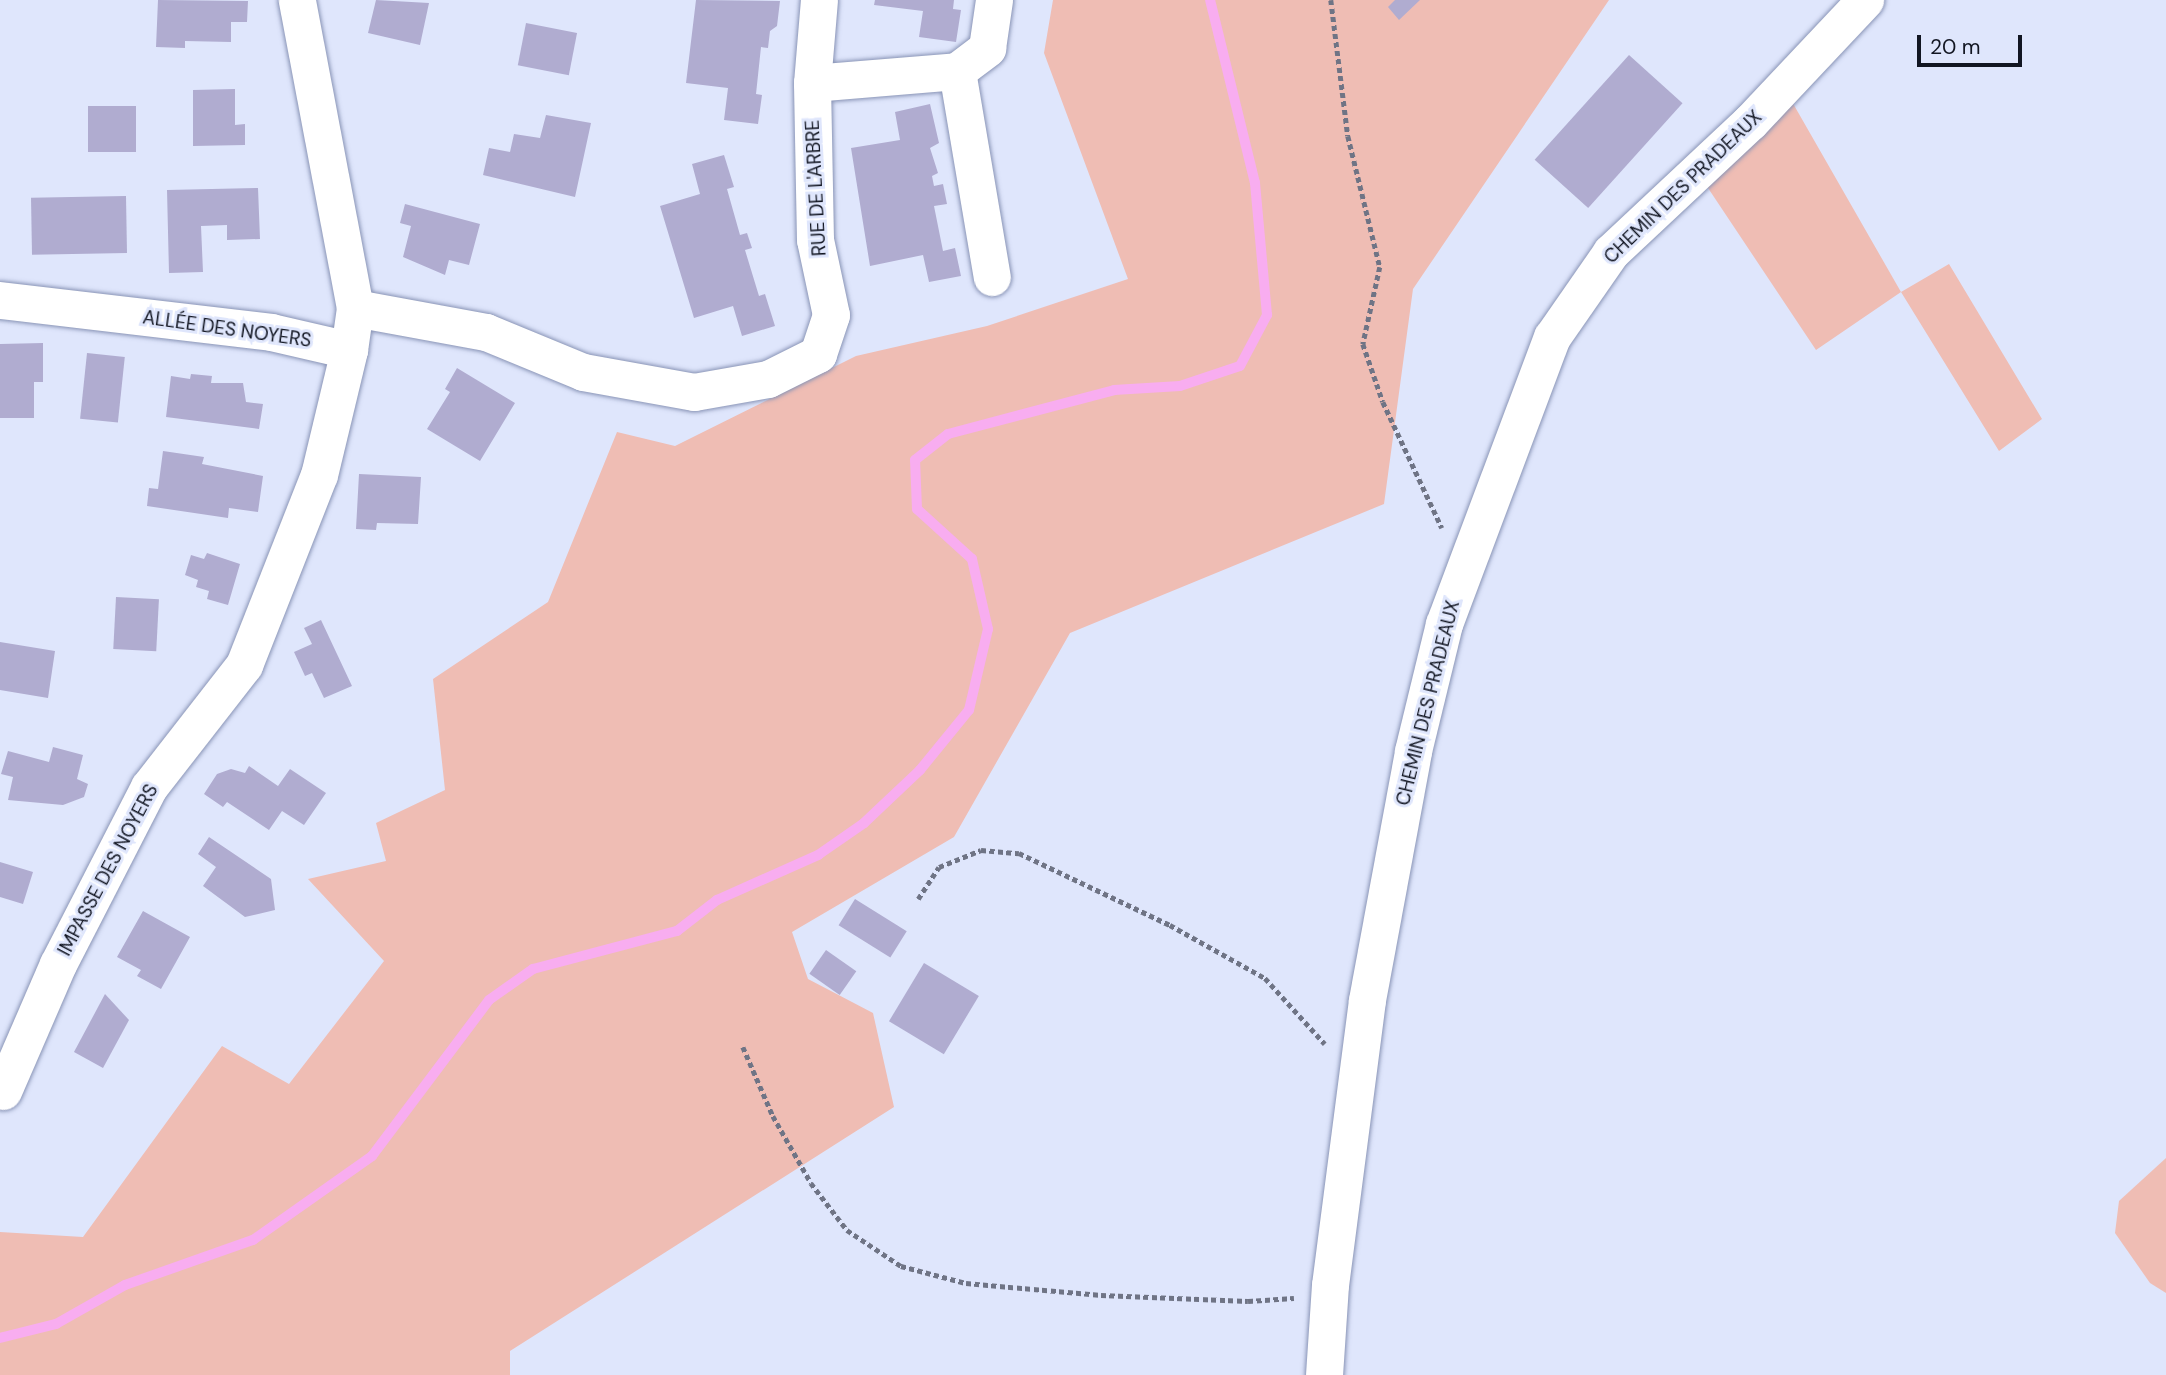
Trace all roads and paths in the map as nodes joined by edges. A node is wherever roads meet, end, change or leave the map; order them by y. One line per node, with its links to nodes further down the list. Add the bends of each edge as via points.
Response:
1 (296, 0): 10 (street)
2 (819, 0): 7 (street, RUE DE L'ARBRE)
3 (994, 0): 6 (street, via 987,48)
4 (1331, 0): 12 (path, via 1348,136 1380,267 1363,344 1383,401)
5 (1864, 0): 12 (street, CHEMIN DES PRADEAUX, via 1751,122 1611,252 1552,337)
6 (957, 71): 7 (street); 8 (street)
7 (812, 83): 10 (street, RUE DE L'ARBRE, via 815,240 831,315 818,354 768,379 694,392 583,372 486,332)
8 (992, 277)
9 (0, 300): 11 (street, ALLÉE DES NOYERS, via 271,332)
10 (355, 308): 11 (street)
11 (349, 350): 16 (street, IMPASSE DES NOYERS, via 319,475 244,665 149,787 58,964)
12 (1462, 572): 15 (street, CHEMIN DES PRADEAUX, via 1444,624 1413,751)
13 (918, 898): 15 (path, via 939,867 981,850 1019,853 1170,925 1265,978)
14 (743, 1048): 17 (path, via 773,1116 811,1183 847,1230 901,1266 966,1283 1101,1295 1248,1301)
15 (1357, 1078): 17 (street, CHEMIN DES PRADEAUX)
16 (3, 1091)
17 (1329, 1295): 18 (street, CHEMIN DES PRADEAUX)
18 (1324, 1375)

